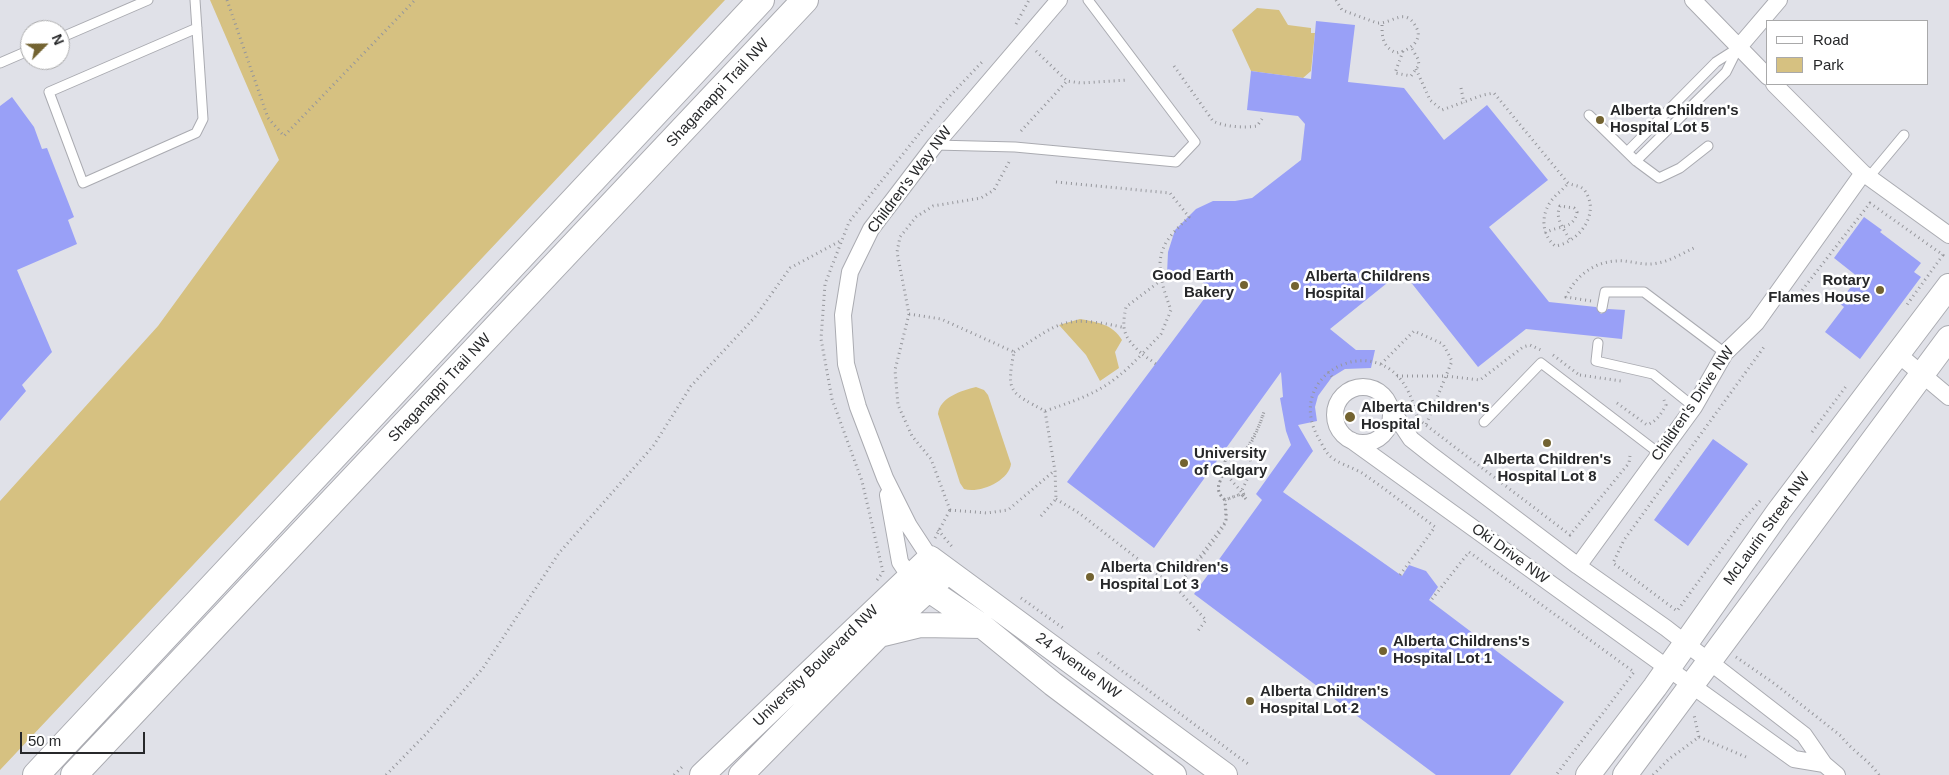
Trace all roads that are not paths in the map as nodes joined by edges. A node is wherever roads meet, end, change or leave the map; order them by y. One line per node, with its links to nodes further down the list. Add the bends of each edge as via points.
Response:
1 (148, 0): 10 (lane)
2 (195, 0): 9 (lane)
3 (761, 0): 49 (main road, Shaganappi Trail NW)
4 (805, 0): 50 (main road, Shaganappi Trail NW)
5 (1059, 0): 18 (street, Children's Way NW)
6 (1088, 0): 18 (lane, via 1195,142 1176,162 1015,147)
7 (1693, 0): 11 (street)
8 (1779, 0): 11 (street)
9 (197, 28): 9 (lane, via 203,119 196,133 83,183 49,92)
10 (70, 34)
11 (1738, 48): 14 (street); 20 (lane, via 1716,62); 21 (lane, via 1726,72)
12 (20, 54): 13 (lane)
13 (0, 63)
14 (1766, 75)
15 (1775, 85): 22 (street)
16 (1590, 115): 20 (lane)
17 (1904, 135): 22 (lane)
18 (935, 145): 37 (street, Children's Way NW, via 871,229 850,272 843,315 846,364 858,407)
19 (1708, 146): 21 (lane, via 1680,168 1659,178)
20 (1627, 152): 21 (lane)
21 (1636, 162)
22 (1866, 175): 23 (street); 28 (street, Children's Drive NW, via 1756,323)
23 (1949, 235)
24 (1949, 286): 29 (street, McLaurin Street NW)
25 (1603, 306): 28 (lane, via 1605,292 1644,292)
26 (1949, 338): 30 (street)
27 (1598, 343): 32 (lane, via 1596,361 1653,374)
28 (1725, 353): 32 (street, Children's Drive NW)
29 (1899, 355): 30 (street); 44 (street, McLaurin Street NW, via 1779,511)
30 (1921, 374): 31 (street); 45 (street)
31 (1949, 397)
32 (1694, 407): 36 (street, Children's Drive NW)
33 (1390, 409): 35 (street, via 1391,418 1384,434 1369,442); 35 (street, via 1381,393 1372,388 1354,388 1346,393 1339,400 1335,418 1344,435); 39 (street, Oki Drive NW, via 1411,439)
34 (1484, 422): 36 (lane, via 1541,363)
35 (1351, 440): 46 (street, Oki Drive NW)
36 (1660, 454): 39 (street, Children's Drive NW)
37 (885, 478): 38 (street, Children's Way NW, via 909,526); 40 (street, Children's Way NW, via 900,562)
38 (942, 556): 40 (street, University Boulevard NW); 41 (street, University Boulevard NW); 54 (street, 24 Avenue NW, via 1070,660)
39 (1578, 566): 44 (street, Oki Drive NW)
40 (910, 577): 41 (street, 24 Avenue NW); 51 (street, University Boulevard NW)
41 (930, 589): 42 (street, 24 Avenue NW); 43 (street, University Boulevard NW)
42 (982, 626): 43 (street, via 920,625); 53 (street, 24 Avenue NW)
43 (879, 635): 52 (street, University Boulevard NW)
44 (1685, 642): 45 (street, Oki Drive NW); 46 (street, McLaurin Street NW)
45 (1709, 662): 47 (street); 48 (street, Oki Drive NW, via 1804,735)
46 (1669, 666): 47 (street, Oki Drive NW); 55 (street, McLaurin Street NW)
47 (1692, 684): 48 (street, Oki Drive NW, via 1794,759); 56 (street)
48 (1831, 770)
49 (36, 775)
50 (74, 775)
51 (702, 775)
52 (741, 775)
53 (1174, 775)
54 (1225, 775)
55 (1588, 775)
56 (1625, 775)

